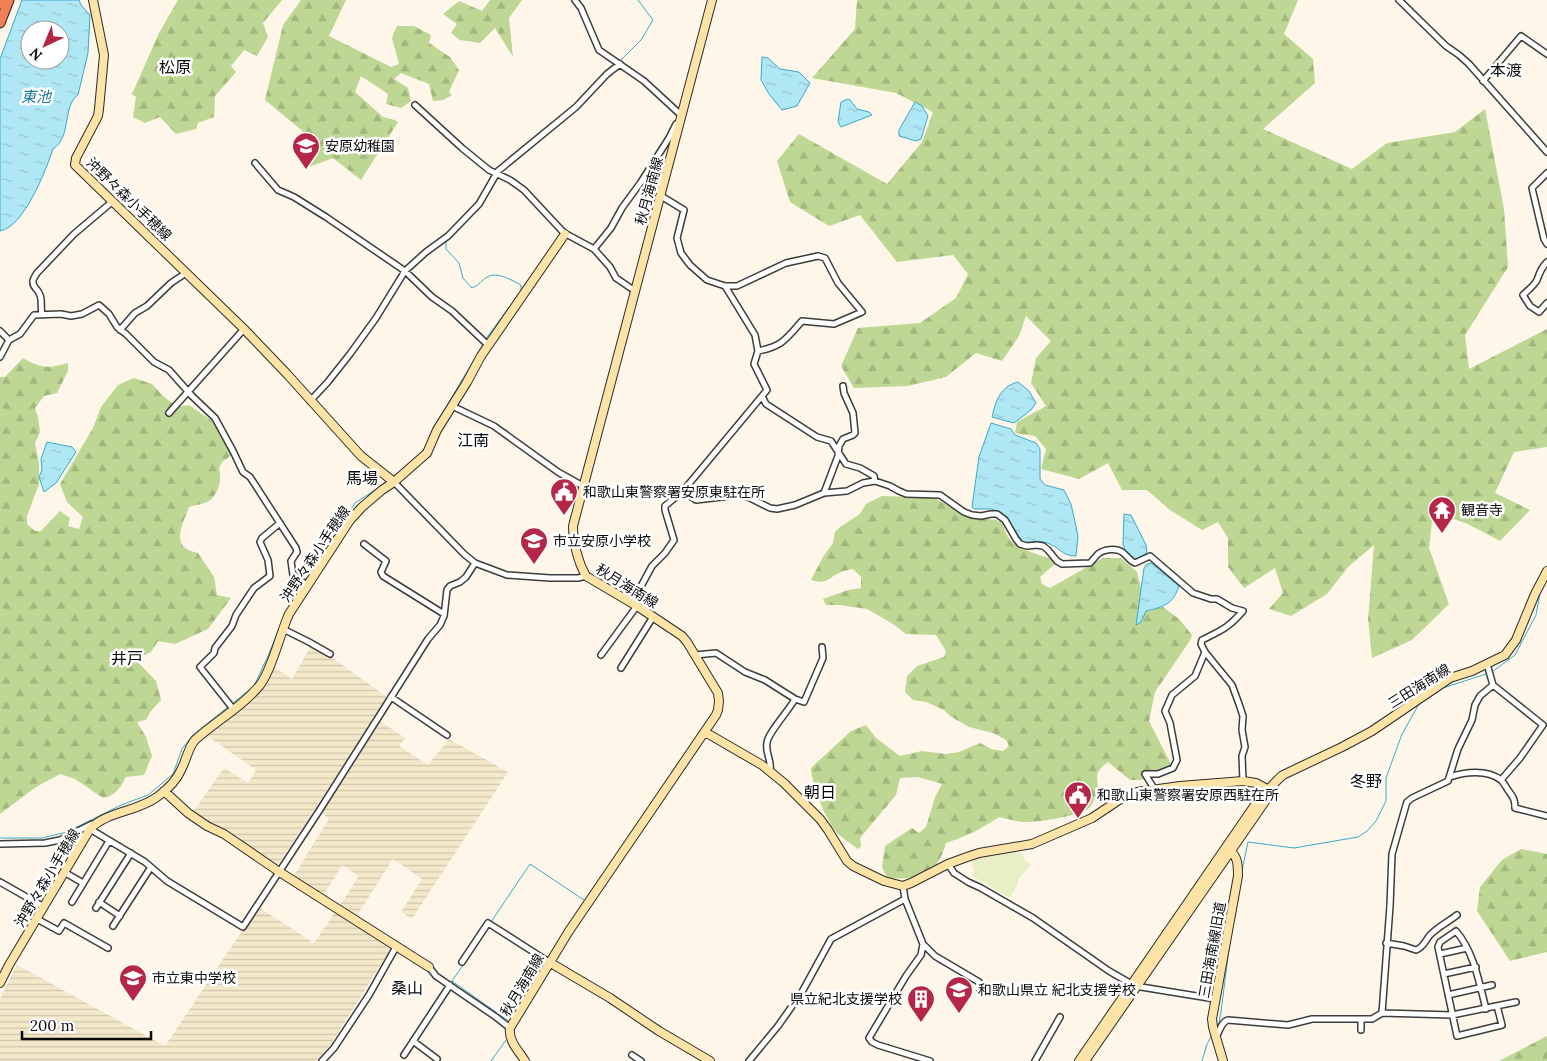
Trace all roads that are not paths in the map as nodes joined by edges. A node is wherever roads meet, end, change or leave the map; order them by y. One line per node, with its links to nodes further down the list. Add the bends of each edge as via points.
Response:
1 (2, 0): 7 (highway)
2 (9, 0): 8 (highway)
3 (93, 0): 19 (main road, 沖野々森小手穂線, via 104,55 99,109 75,165)
4 (575, 0): 10 (street, via 600,50)
5 (712, 0): 13 (main road, 秋月海南線)
6 (1402, 1): 11 (street)
7 (0, 4)
8 (0, 23)
9 (1547, 54): 11 (street, via 1521,36)
10 (620, 64): 13 (street, via 654,89); 17 (street, via 576,107)
11 (1483, 81): 14 (street)
12 (415, 105): 17 (street)
13 (681, 120): 18 (main road, 秋月海南線); 22 (street)
14 (1547, 152)
15 (255, 163): 24 (street, via 278,190 326,217)
16 (1547, 173): 21 (street, via 1532,188)
17 (496, 174): 20 (street, via 524,190); 24 (street, via 479,204 448,236)
18 (661, 196): 26 (street, via 684,210 677,238 681,253 707,280); 27 (main road, 秋月海南線)
19 (113, 201): 25 (main road, 沖野々森小手穂線); 29 (street, via 74,234 37,273 33,280 42,299)
20 (565, 234): 22 (street); 34 (main road)
21 (1547, 244)
22 (594, 250): 27 (street, via 616,278)
23 (1547, 262): 28 (street, via 1523,295 1526,302 1539,312)
24 (405, 271): 34 (street); 40 (street, via 350,354)
25 (186, 273): 30 (main road, 沖野々森小手穂線); 31 (street, via 135,313)
26 (725, 286): 35 (street, via 754,335); 35 (street, via 736,286 786,263 818,256 825,258 838,283 862,312 834,324 802,321 787,339 774,348)
27 (635, 291): 46 (main road, 秋月海南線)
28 (1547, 303)
29 (42, 314): 31 (street, via 71,316 99,305); 33 (street, via 34,315 20,334)
30 (244, 329): 38 (street); 40 (main road, 沖野々森小手穂線)
31 (120, 330): 38 (street, via 154,362 169,370)
32 (0, 331): 33 (street)
33 (9, 340): 36 (street)
34 (488, 345): 41 (main road)
35 (758, 351): 39 (street, via 754,364 767,390)
36 (0, 356)
37 (843, 386): 43 (street, via 853,413 855,433 843,439)
38 (187, 391): 42 (street); 49 (street, via 215,418 243,472 250,477)
39 (762, 396): 43 (street, via 766,404 817,437 831,441); 47 (street)
40 (310, 400): 45 (main road, 沖野々森小手穂線, via 361,456)
41 (452, 406): 45 (main road, via 427,453); 46 (street, via 494,426)
42 (169, 413)
43 (838, 451): 44 (street, via 846,464 860,468 874,476); 48 (street)
44 (876, 481): 48 (street, via 863,483 847,492); 60 (street, via 906,494 940,495 972,515 997,514 1005,520 1020,544 1043,546 1062,564 1090,563 1104,550 1123,553 1135,564 1150,556 1193,593 1243,611 1230,626 1202,640)
45 (394, 482): 51 (street); 54 (main road, 沖野々森小手穂線, via 368,501 350,520)
46 (583, 486): 53 (main road, 秋月海南線, via 573,533)
47 (683, 491): 48 (street, via 696,500 739,495 777,509); 55 (street, via 665,506 674,540 672,545 652,566)
48 (824, 493)
49 (280, 523): 54 (street, via 297,552 291,561 293,575); 69 (street, via 260,542 268,560 270,576 254,588 214,653 200,667)
50 (364, 544): 56 (street, via 386,561 383,576)
51 (475, 563): 53 (street, via 507,574 550,578); 56 (street, via 466,577 447,590)
52 (1547, 571): 64 (main road, 三田海南線, via 1516,640 1505,655)
53 (586, 576): 55 (main road, 秋月海南線)
54 (307, 585): 58 (main road, 沖野々森小手穂線)
55 (634, 604): 57 (main road, 秋月海南線); 62 (street)
56 (444, 614): 67 (street, via 440,625)
57 (653, 617): 63 (main road, 秋月海南線, via 682,636); 65 (street)
58 (282, 629): 61 (street); 69 (main road, 沖野々森小手穂線, via 260,684)
59 (822, 647): 68 (street, via 823,658 804,702)
60 (1205, 652): 75 (street, via 1232,685 1239,704 1245,747); 76 (street, via 1195,676 1172,695 1165,711 1177,760 1173,768 1158,774 1145,774)
61 (330, 654)
62 (601, 655)
63 (695, 655): 68 (street, via 716,653); 70 (main road, 秋月海南線, via 718,693 718,710)
64 (1487, 664): 66 (street); 77 (main road, 三田海南線, via 1450,678 1364,735 1283,775)
65 (621, 668)
66 (1493, 684): 73 (street, via 1480,696); 74 (street, via 1543,725)
67 (391, 697): 71 (street); 87 (street)
68 (795, 699): 72 (street, via 766,740)
69 (234, 710): 78 (main road, 沖野々森小手穂線, via 195,740 178,776)
70 (705, 732): 72 (main road); 108 (main road, 秋月海南線)
71 (446, 735)
72 (770, 770): 91 (main road, via 820,819 847,861 870,875)
73 (1450, 777): 74 (street, via 1479,773); 101 (street, via 1407,802 1392,854)
74 (1501, 780): 79 (street, via 1515,798 1515,808)
75 (1242, 781): 76 (main road); 77 (main road, via 1256,783)
76 (1156, 790): 85 (main road, via 1137,792 1092,818 1032,844 979,853)
77 (1269, 790): 83 (main road, 三田海南線, via 1266,800)
78 (164, 791): 80 (main road, 沖野々森小手穂線, via 146,803 102,820); 87 (main road, via 200,822 224,834)
79 (1547, 816)
80 (93, 827): 81 (street); 82 (street, via 91,824 60,840 45,843); 88 (main road, 沖野々森小手穂線)
81 (109, 841): 84 (street); 90 (street)
82 (0, 844)
83 (1228, 849): 114 (main road, 三田海南線); 119 (main road, 三田海南線旧道, via 1238,862 1238,876)
84 (131, 854): 86 (street); 94 (street)
85 (948, 864): 91 (main road); 114 (street, via 954,873 1033,918)
86 (151, 867): 87 (street, via 167,881 242,927); 98 (street)
87 (278, 871): 103 (main road)
88 (64, 872): 90 (street); 95 (main road, 沖野々森小手穂線)
89 (0, 882): 95 (street)
90 (83, 883): 93 (street)
91 (903, 886): 92 (street)
92 (905, 899): 102 (street); 138 (street, via 831,939 802,992)
93 (72, 902)
94 (99, 902): 96 (street); 98 (street)
95 (44, 907): 99 (main road, 沖野々森小手穂線)
96 (96, 908)
97 (1457, 915): 101 (street, via 1434,932 1420,949)
98 (120, 916): 100 (street)
99 (37, 919): 104 (street, via 60,931 64,923); 112 (main road, 沖野々森小手穂線)
100 (113, 926)
101 (1386, 943): 123 (street)
102 (923, 944): 117 (street, via 935,956 979,982); 139 (street, via 921,955 870,1038 878,1045)
103 (396, 947): 109 (main road); 134 (street, via 369,995)
104 (108, 948)
105 (1467, 948): 106 (street); 106 (street, via 1456,930 1440,942); 110 (street)
106 (1440, 954): 111 (street)
107 (462, 962): 108 (street, via 488,923)
108 (549, 962): 127 (main road, 秋月海南線); 137 (main road)
109 (429, 967): 113 (street)
110 (1476, 967): 111 (street); 116 (street)
111 (1444, 974): 118 (street)
112 (1, 979)
113 (450, 985): 127 (street); 130 (street)
114 (1134, 985): 119 (street); 141 (main road, 三田海南線); 142 (main road, 三田海南線)
115 (1492, 985): 116 (street)
116 (1481, 988): 118 (street); 122 (street)
117 (980, 992)
118 (1448, 995): 124 (street)
119 (1215, 999): 129 (main road, 三田海南線旧道, via 1212,1019)
120 (1516, 1002): 121 (street)
121 (1497, 1006): 122 (street); 124 (street, via 1502,1025 1457,1036)
122 (1486, 1008): 124 (street)
123 (1382, 1013): 124 (street); 126 (street, via 1372,1020)
124 (1452, 1014)
125 (1060, 1018): 140 (street)
126 (1362, 1019): 128 (street); 129 (street, via 1312,1019 1288,1025 1228,1020)
127 (510, 1028): 135 (main road, 秋月海南線, via 512,1041)
128 (1361, 1030)
129 (1215, 1033): 143 (main road, 三田海南線旧道)
130 (413, 1042): 131 (street); 133 (street)
131 (404, 1055)
132 (632, 1055): 136 (street)
133 (437, 1059)
134 (322, 1061)
135 (526, 1061)
136 (641, 1061)
137 (710, 1061)
138 (748, 1061)
139 (930, 1061)
140 (1035, 1061)
141 (1079, 1061)
142 (1085, 1061)
143 (1223, 1061)

